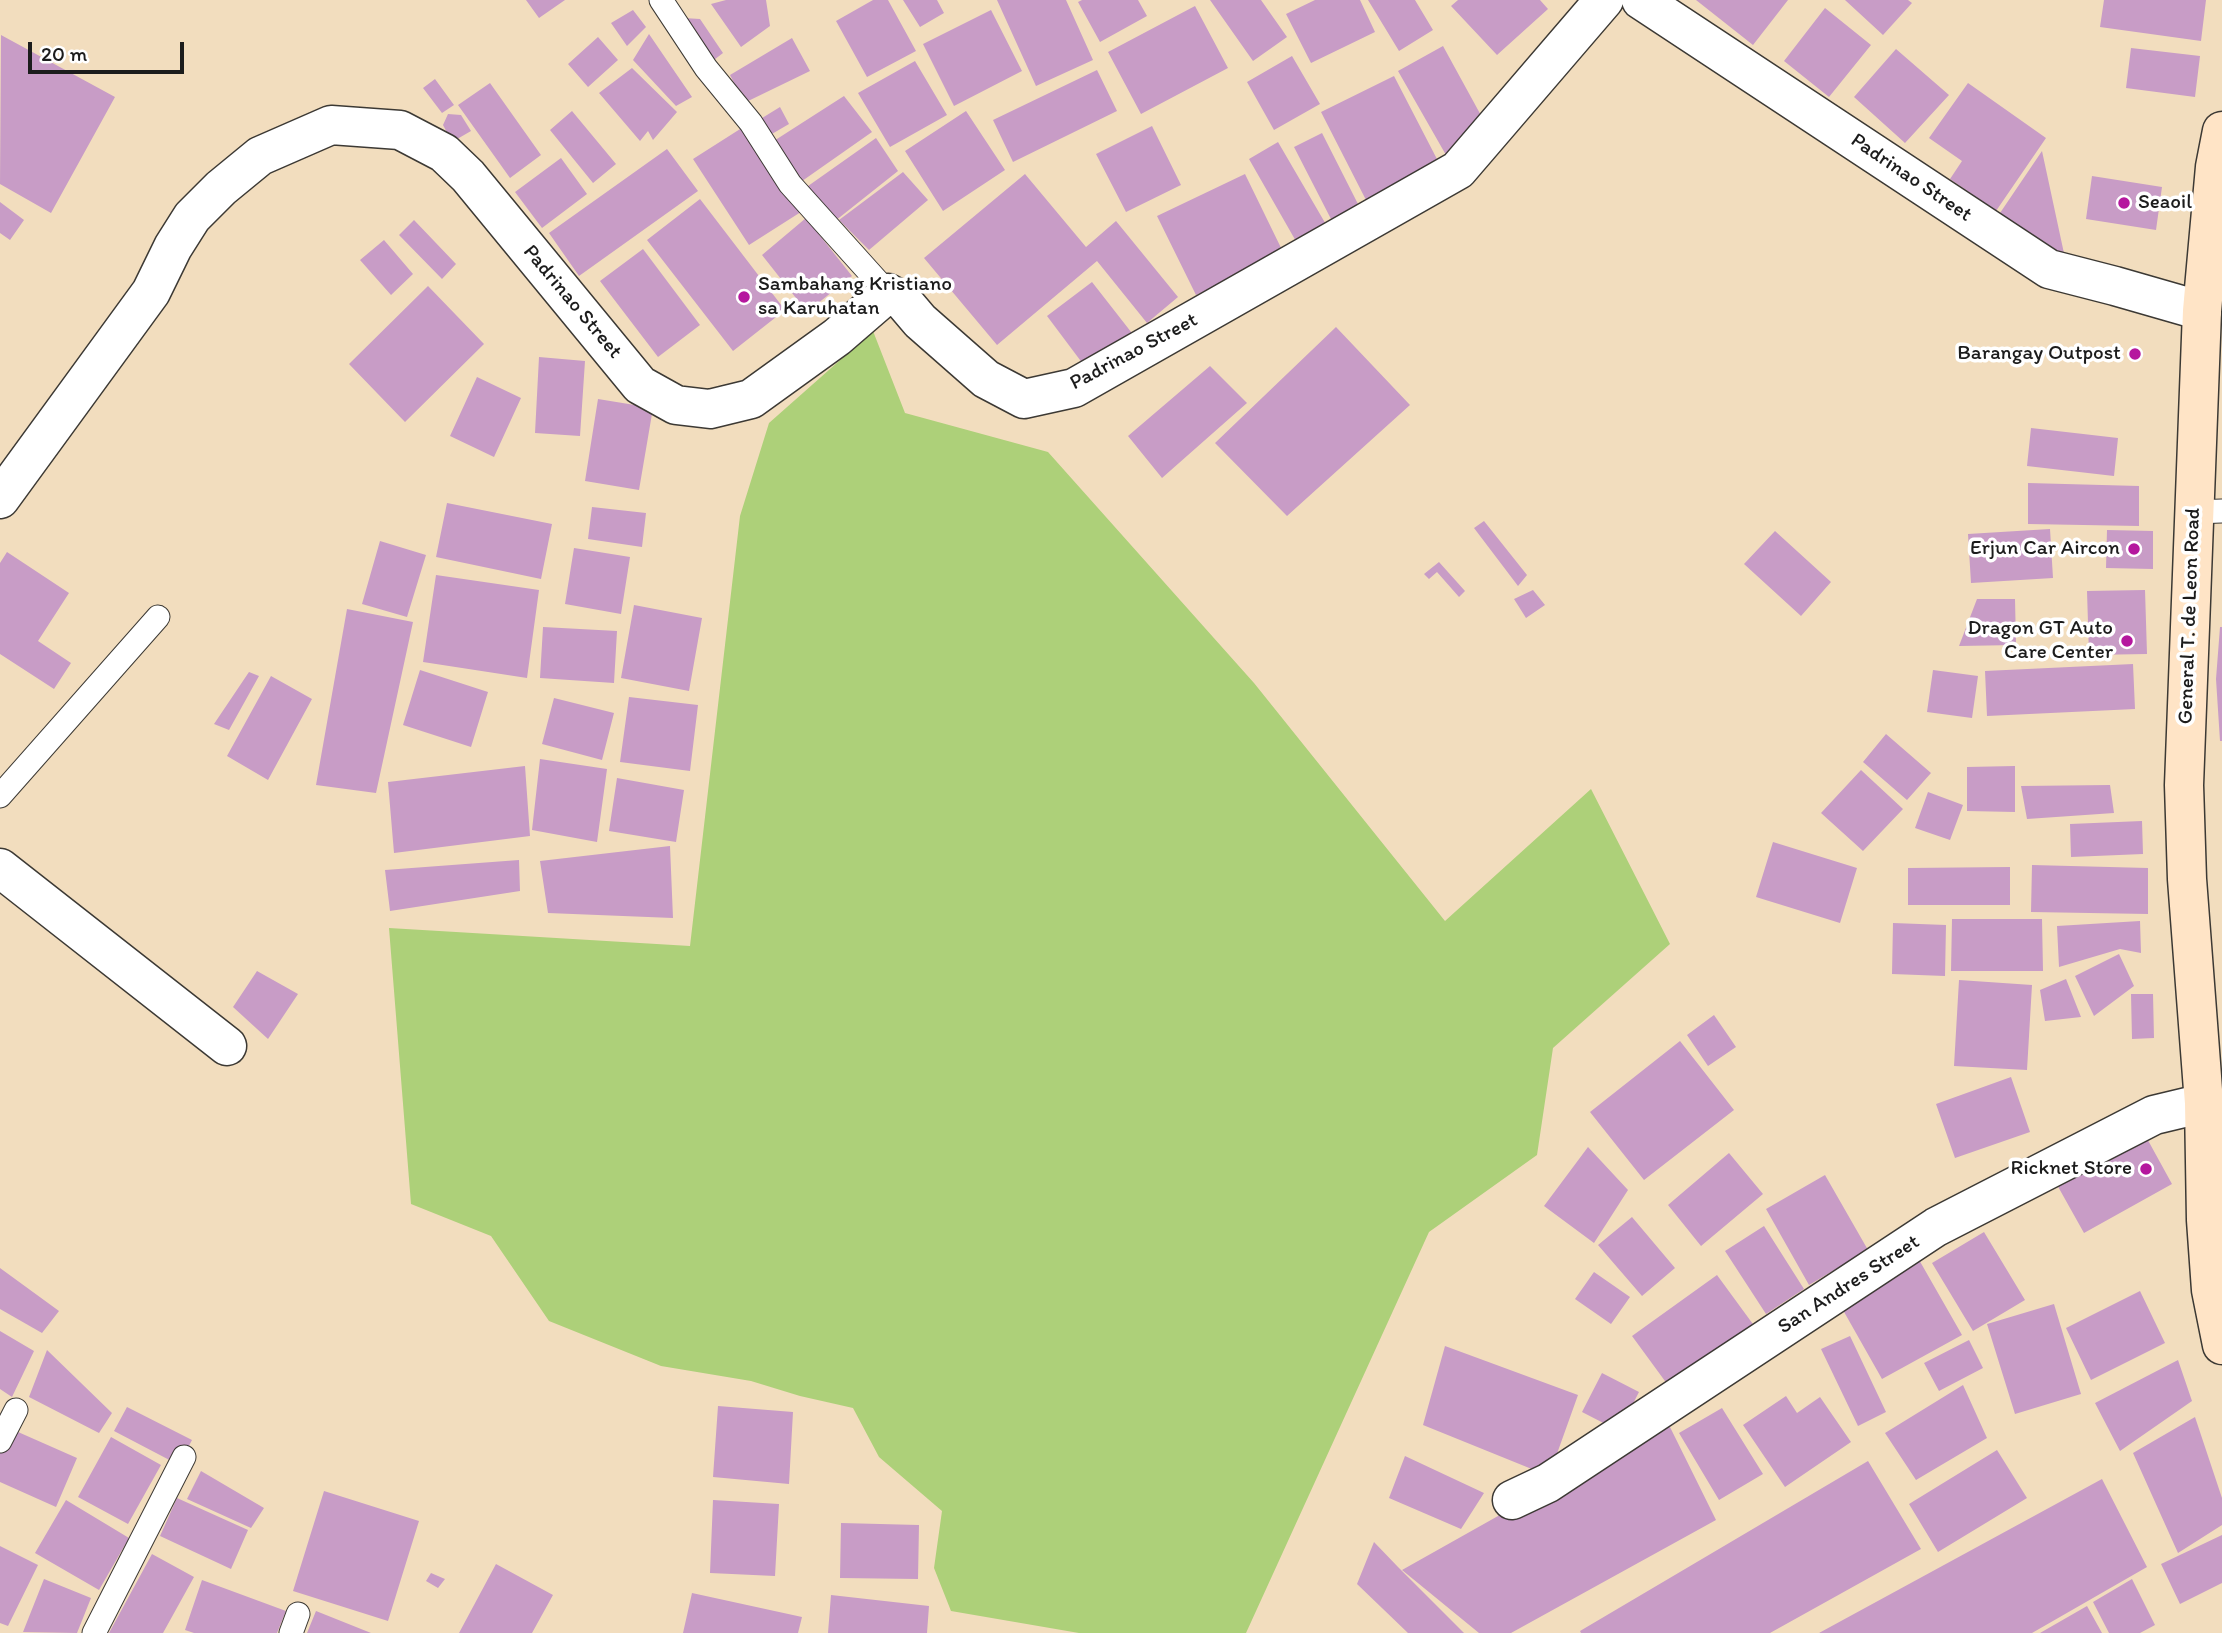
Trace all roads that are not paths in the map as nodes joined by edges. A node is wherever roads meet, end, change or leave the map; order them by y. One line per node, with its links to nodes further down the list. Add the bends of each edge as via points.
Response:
1 (662, 0): 5 (lane, via 790,184)
2 (1604, 0): 5 (street, Padrinao Street, via 1458,170 1074,388 1024,399 986,379 903,301)
3 (1641, 0): 6 (street, Padrinao Street, via 2049,269)
4 (2222, 131): 6 (main road, General T. de Leon Road)
5 (888, 293): 7 (street, Padrinao Street, via 837,337 751,399 710,409 676,405 640,385 444,153 400,130 331,125 260,156 192,217 151,292)
6 (2202, 311): 8 (main road, General T. de Leon Road)
7 (0, 499)
8 (2208, 511): 13 (main road, General T. de Leon Road, via 2185,785 2187,879)
9 (159, 617): 10 (lane)
10 (0, 796)
11 (0, 868): 12 (street)
12 (227, 1046)
13 (2204, 1103): 14 (main road, General T. de Leon Road, via 2211,1290); 18 (street, San Andres Street, via 2154,1115 1936,1227 1548,1483)
14 (2222, 1345)
15 (16, 1410): 16 (lane)
16 (0, 1441)
17 (184, 1457): 19 (lane)
18 (1512, 1500)
19 (94, 1633)

